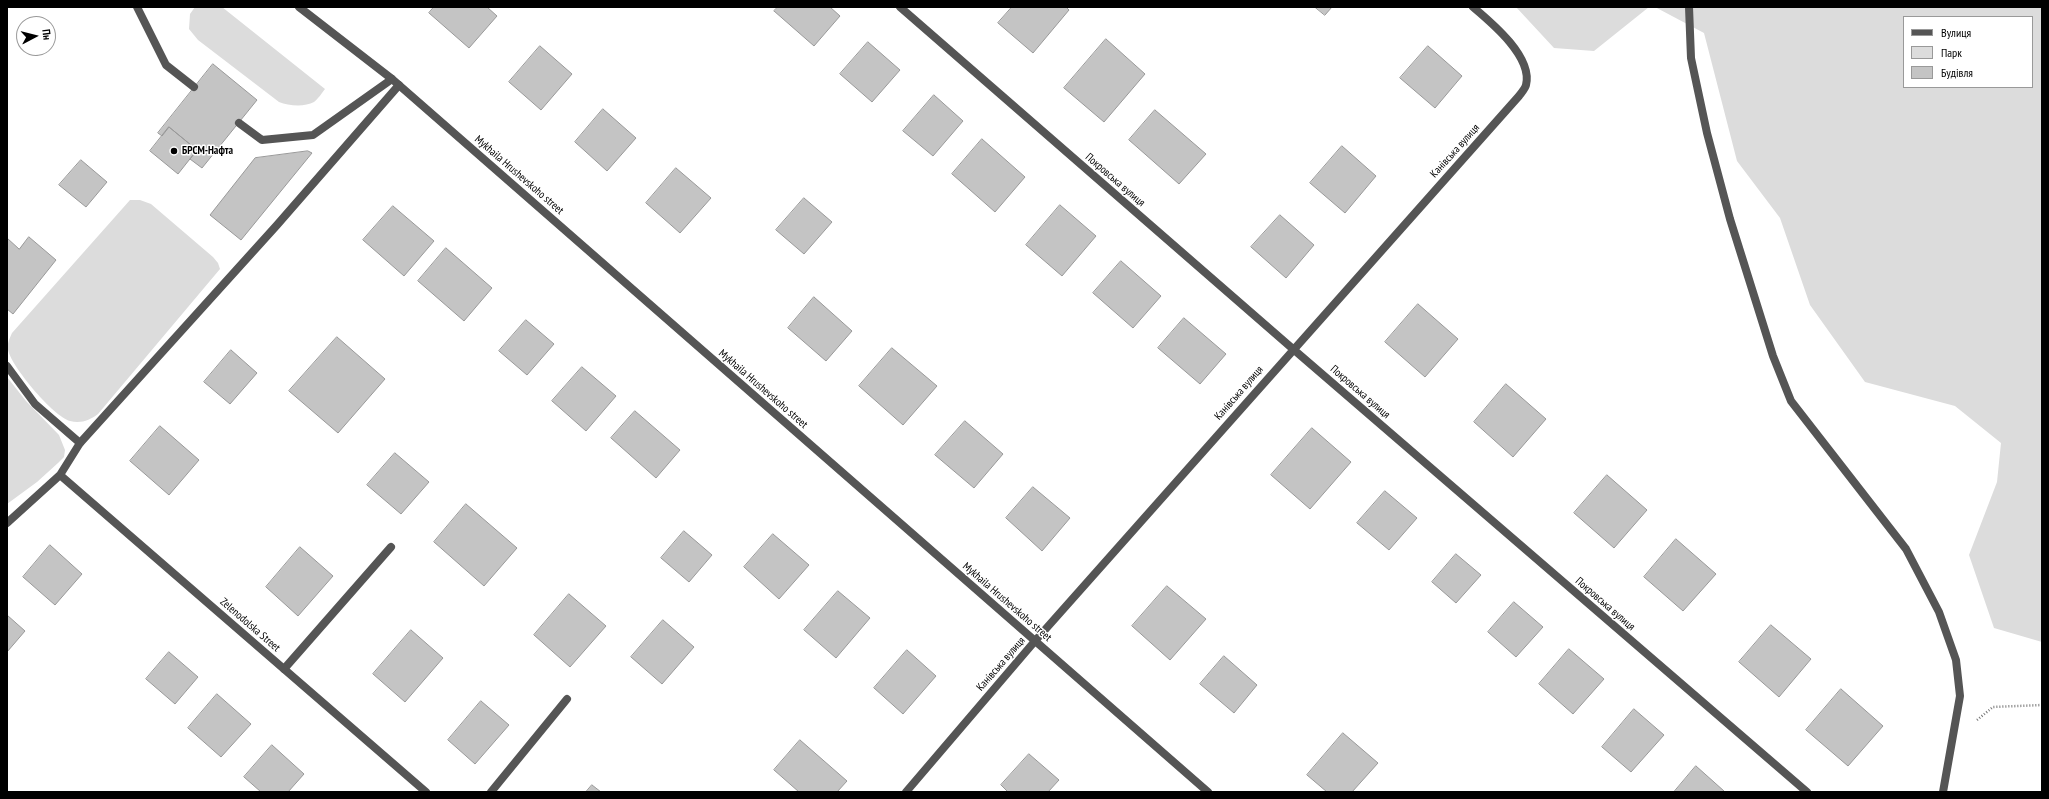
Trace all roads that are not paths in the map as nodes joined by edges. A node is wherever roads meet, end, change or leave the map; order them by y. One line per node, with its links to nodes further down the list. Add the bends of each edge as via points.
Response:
1 (137, 7): 8 (street, via 166,65)
2 (299, 7): 6 (street, Mykhaila Hrushevskoho street)
3 (900, 7): 10 (street, Покровська вулиця)
4 (1473, 7): 10 (street, Канівська вулиця, via 1519,53 1527,74 1526,86)
5 (1689, 7): 24 (street, via 1691,58 1706,133 1773,356 1791,402 1906,550 1939,612 1956,660 1960,696)
6 (392, 79): 7 (street, Mykhaila Hrushevskoho street); 9 (street, via 313,135 262,140)
7 (399, 85): 12 (street, via 277,225); 16 (street, Mykhaila Hrushevskoho street)
8 (194, 88)
9 (239, 123)
10 (1293, 349): 16 (street, Канівська вулиця); 23 (street, Покровська вулиця)
11 (7, 366): 12 (street, via 35,404)
12 (80, 443): 13 (street)
13 (60, 475): 14 (street); 17 (street, Zelenodolska Street)
14 (7, 523)
15 (391, 547): 17 (street)
16 (1036, 641): 21 (street, Канівська вулиця); 22 (street, Mykhaila Hrushevskoho street)
17 (284, 669): 19 (street, Zelenodolska Street)
18 (567, 699): 20 (street)
19 (426, 792)
20 (491, 792)
21 (906, 792)
22 (1208, 792)
23 (1808, 792)
24 (1943, 792)

